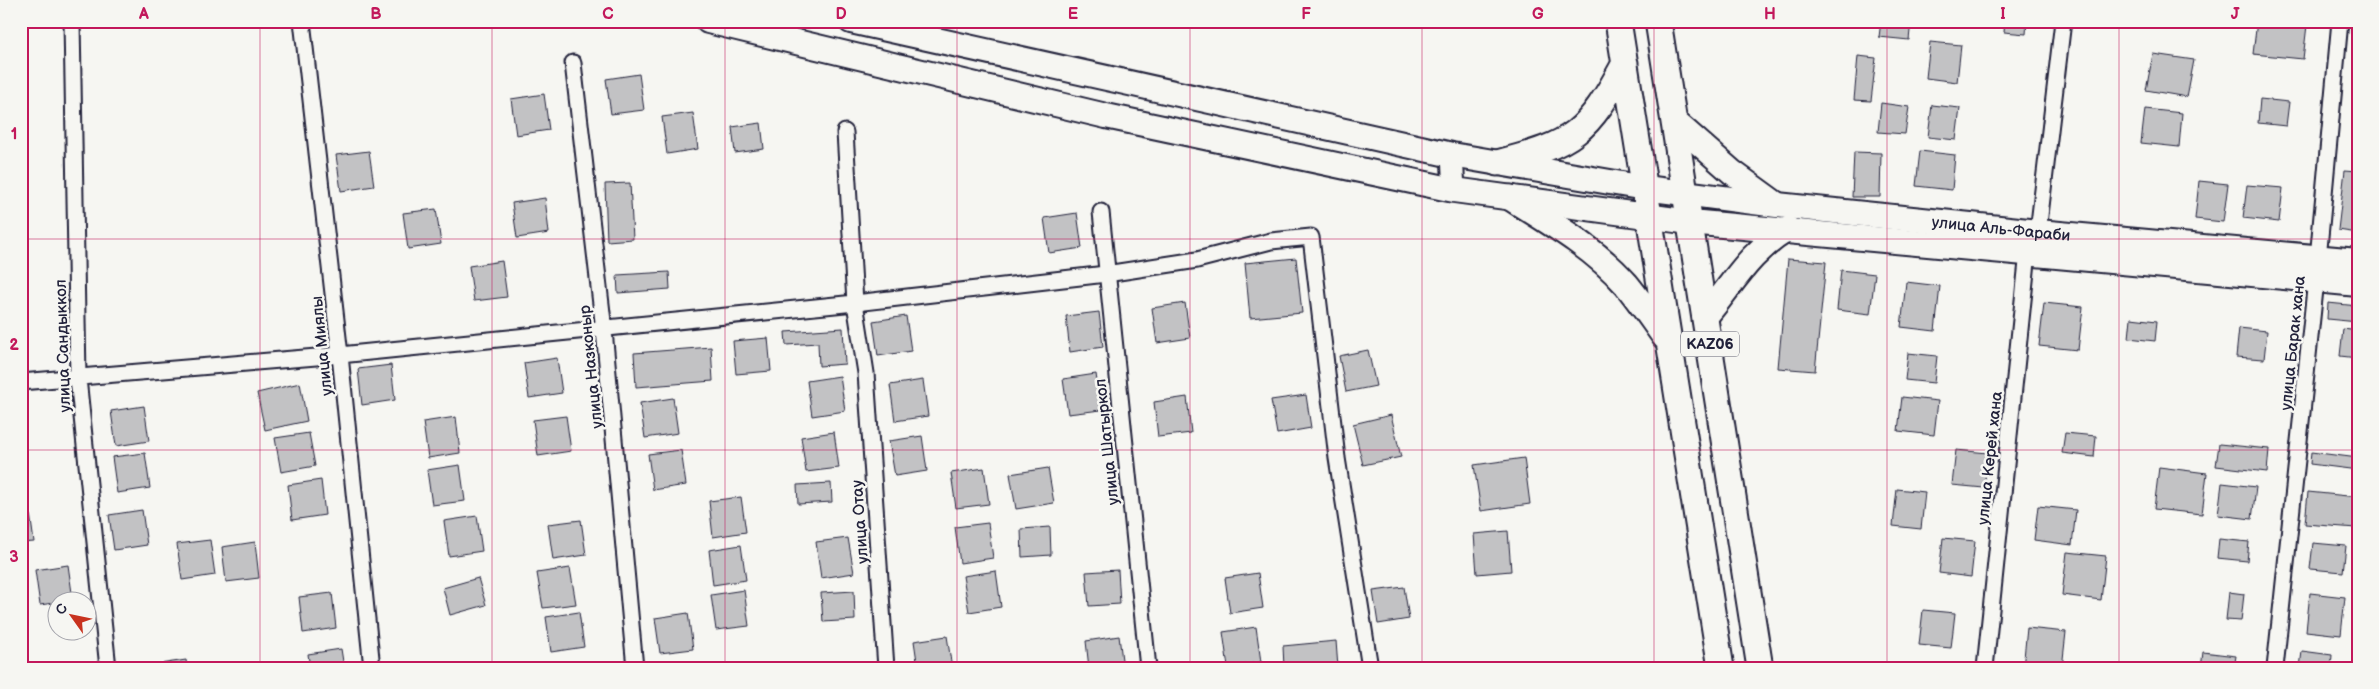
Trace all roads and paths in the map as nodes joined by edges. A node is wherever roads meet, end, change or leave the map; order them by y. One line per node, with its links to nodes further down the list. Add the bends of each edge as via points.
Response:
1 (72, 21): 34 (street, улица Сандыккол)
2 (302, 21): 33 (street, улица Миялы)
3 (708, 21): 16 (main road, улица Аль-Фараби, via 1106,116)
4 (851, 21): 13 (main road, улица Аль-Фараби)
5 (1618, 21): 9 (highway, KАZ06)
6 (1658, 21): 11 (highway, KАZ06)
7 (2063, 21): 24 (street, улица Керей хана)
8 (2340, 21): 26 (street, улица Барак хана)
9 (1625, 62): 14 (highway, via 1597,112 1572,136 1541,152); 15 (highway, KАZ06)
10 (573, 63): 31 (street, улица Назконыр)
11 (1674, 121): 17 (highway, KАZ06); 19 (main road, via 1732,172)
12 (845, 132): 29 (street, улица Отау)
13 (1452, 155): 14 (main road, улица Аль-Фараби); 16 (main road)
14 (1498, 164): 15 (main road, улица Аль-Фараби)
15 (1645, 188): 17 (main road, улица Аль-Фараби); 21 (highway, KАZ06)
16 (1454, 190): 18 (main road, улица Аль-Фараби)
17 (1684, 193): 19 (main road, улица Аль-Фараби); 22 (highway, KАZ06)
18 (1511, 198): 21 (main road, улица Аль-Фараби); 32 (highway, via 1596,256 1645,308)
19 (1778, 205): 24 (main road, улица Аль-Фараби)
20 (1101, 212): 27 (street, улица Шатыркол)
21 (1649, 215): 22 (main road, улица Аль-Фараби); 32 (highway, KАZ06)
22 (1690, 222): 23 (main road, улица Аль-Фараби); 30 (highway, KАZ06)
23 (1788, 229): 24 (main road, улица Аль-Фараби); 30 (main road, via 1759,249)
24 (2033, 242): 26 (main road, улица Аль-Фараби); 44 (street, улица Керей хана)
25 (2358, 261): 26 (main road, улица Аль-Фараби)
26 (2317, 269): 28 (main road, улица Аль-Фараби); 45 (street, улица Барак хана)
27 (1106, 274): 29 (street); 40 (street, улица Шатыркол); 41 (street, via 1197,260 1271,241 1311,237 1336,458)
28 (2358, 284)
29 (855, 303): 31 (street); 39 (street, улица Отау, via 866,373)
30 (1706, 317): 43 (highway, KАZ06)
31 (604, 330): 33 (street); 38 (street, улица Назконыр)
32 (1670, 345): 42 (highway, KАZ06)
33 (340, 355): 34 (street); 37 (street, улица Миялы)
34 (78, 378): 35 (street); 36 (street, улица Сандыккол)
35 (21, 382)
36 (108, 668)
37 (372, 668)
38 (635, 668)
39 (886, 668)
40 (1148, 668)
41 (1370, 668)
42 (1721, 668)
43 (1760, 668)
44 (1985, 668)
45 (2275, 668)

